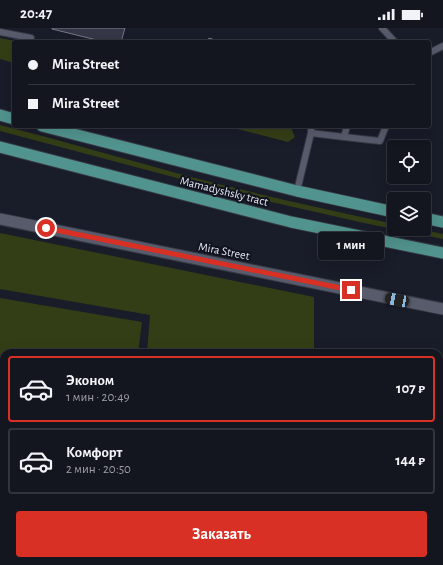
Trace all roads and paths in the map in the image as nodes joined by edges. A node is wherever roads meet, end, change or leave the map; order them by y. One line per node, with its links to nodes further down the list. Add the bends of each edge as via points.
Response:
1 (382, 28): 4 (lane)
2 (0, 32): 3 (lane)
3 (31, 38)
4 (393, 40)
5 (443, 46): 6 (lane)
6 (431, 52)
7 (0, 115): 8 (main road)
8 (12, 118)
9 (50, 128): 15 (main road, Mamadyshsky tract)
10 (347, 128): 13 (lane)
11 (385, 128): 13 (lane, via 380,142)
12 (311, 129): 13 (lane); 15 (lane)
13 (344, 137)
14 (0, 147): 20 (main road, Mamadyshsky tract, via 291,222)
15 (297, 191): 16 (main road, Mamadyshsky tract)
16 (387, 210)
17 (0, 219): 21 (street, Mira Street)
18 (431, 219): 19 (main road)
19 (443, 222)
20 (443, 253)
21 (443, 309)

